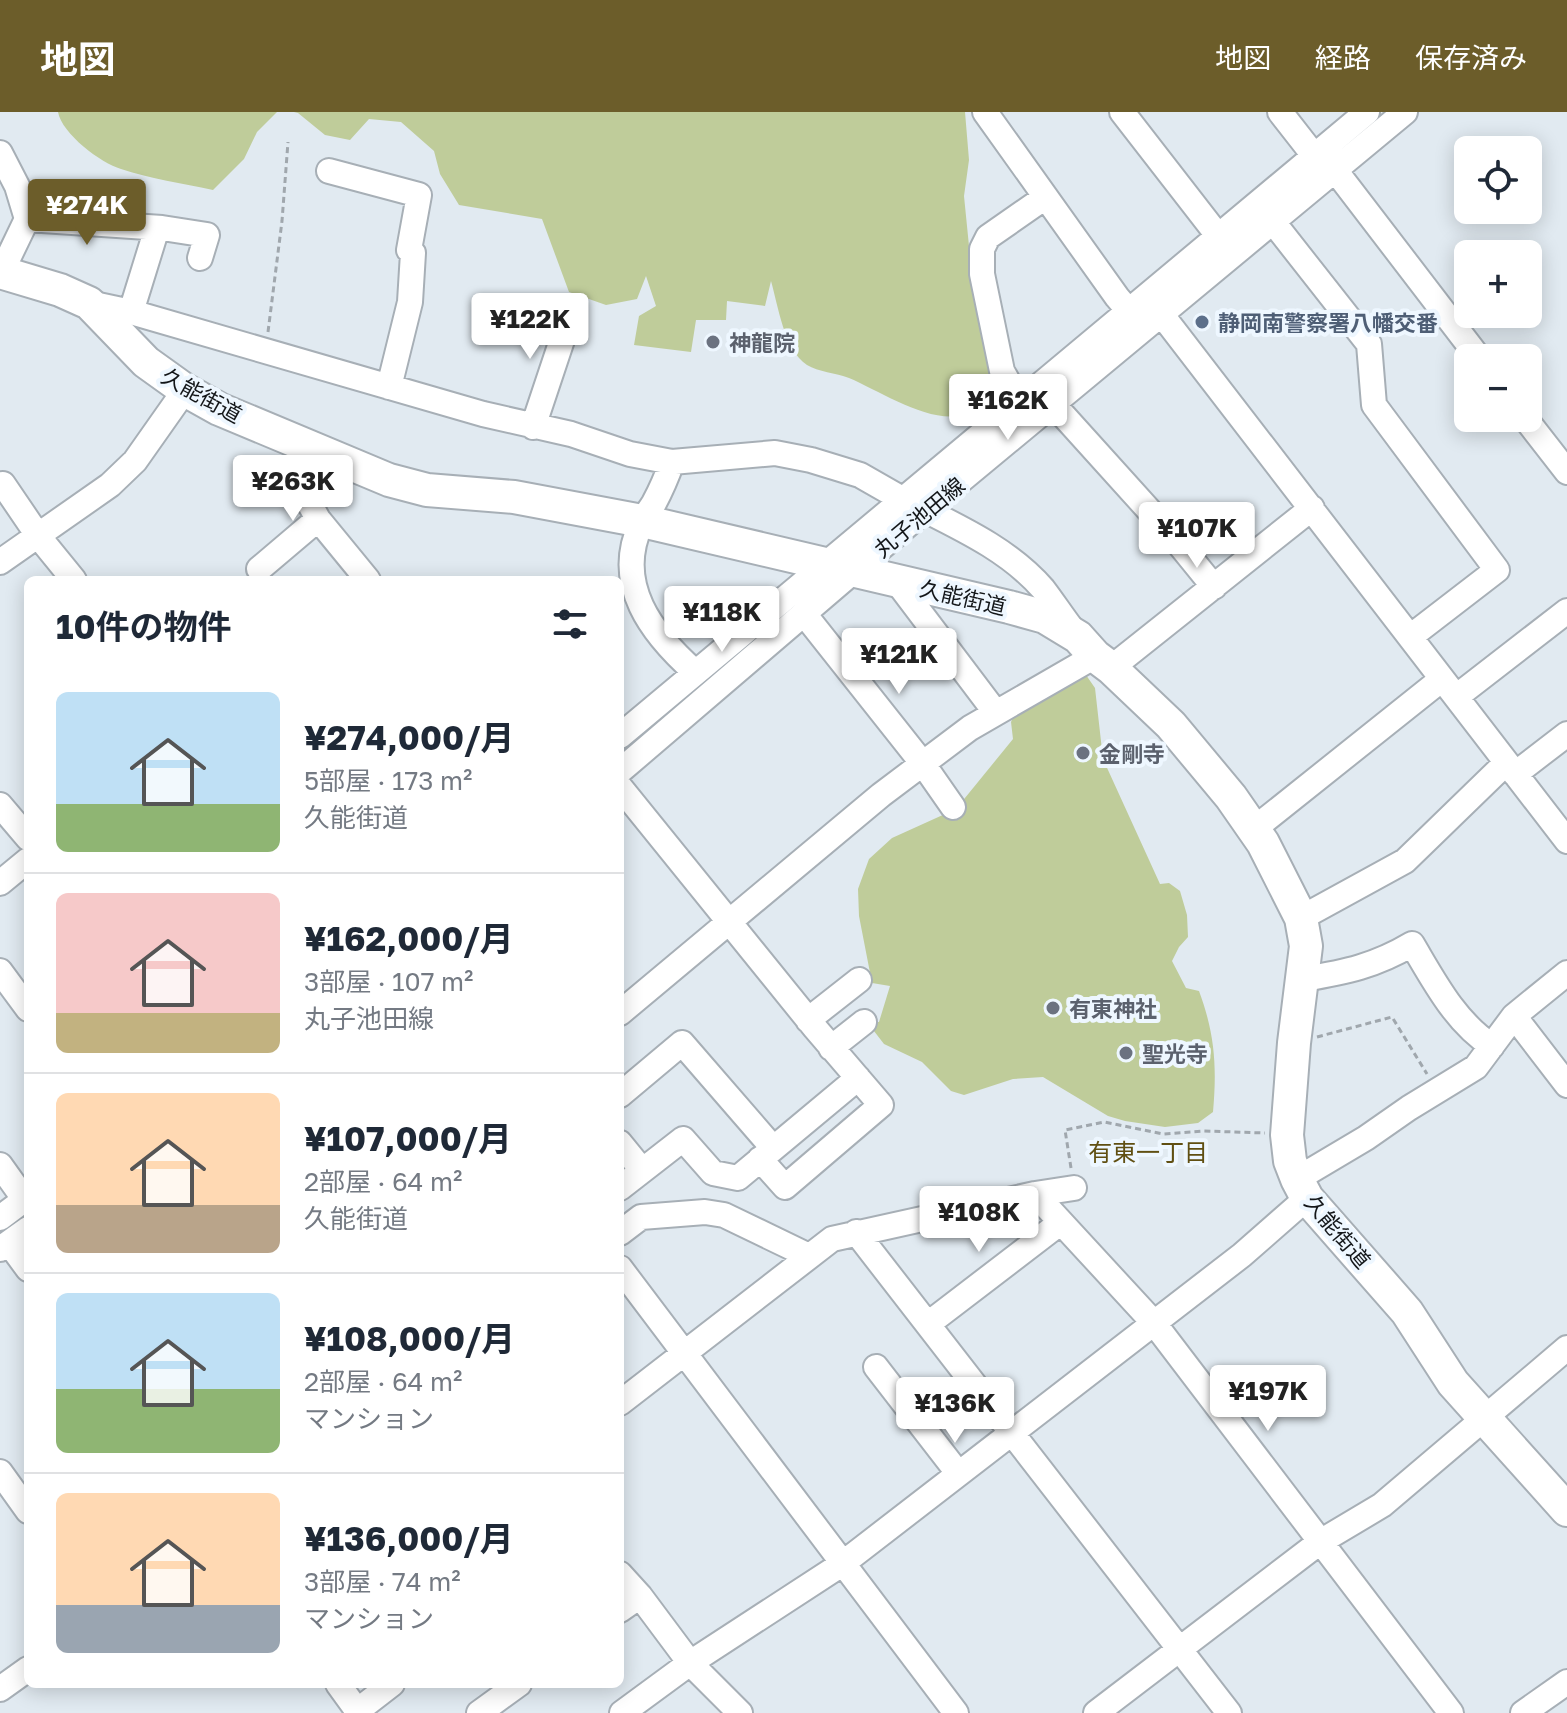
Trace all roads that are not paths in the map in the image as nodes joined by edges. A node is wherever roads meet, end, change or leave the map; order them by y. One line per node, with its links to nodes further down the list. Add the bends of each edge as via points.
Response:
1 (1122, 112): 14 (street)
2 (1280, 112): 6 (street)
3 (1367, 112): 6 (street, 丸子池田線)
4 (1405, 112): 9 (street, 丸子池田線)
5 (994, 116): 10 (street)
6 (1310, 150): 9 (street); 14 (street, 丸子池田線)
7 (0, 153): 11 (street)
8 (329, 171): 24 (street, via 419,195 409,250 410,302)
9 (1332, 173): 12 (street, 丸子池田線); 23 (street)
10 (1044, 198): 20 (street); 26 (street, via 988,237 980,261 1002,371)
11 (27, 219): 13 (street); 17 (street)
12 (1273, 222): 15 (street, 丸子池田線); 50 (street, via 1369,344 1374,405 1497,570)
13 (157, 228): 16 (street, via 207,235); 21 (street)
14 (1217, 236): 15 (street); 20 (street, 丸子池田線)
15 (1234, 255): 22 (street, 丸子池田線)
16 (200, 258)
17 (1, 272): 18 (main road, 久能街道)
18 (89, 303): 21 (street); 25 (main road, 久能街道, via 146,362)
19 (572, 310): 28 (street)
20 (1128, 310): 22 (street); 26 (street, 丸子池田線)
21 (131, 312): 24 (street)
22 (1162, 315): 27 (street, 丸子池田線); 35 (street)
23 (1468, 344)
24 (389, 387): 28 (street)
25 (185, 390): 30 (main road, 久能街道); 39 (street, via 135,461)
26 (1022, 399): 27 (street); 34 (street, 丸子池田線)
27 (1054, 405): 36 (street, 丸子池田線); 47 (street)
28 (533, 427): 31 (street)
29 (1536, 432): 32 (street)
30 (325, 453): 37 (street, via 302,490); 38 (main road, 久能街道, via 427,490 514,497)
31 (672, 462): 34 (street, via 775,453 860,475); 38 (street)
32 (1567, 472)
33 (3, 484): 39 (street)
34 (902, 499): 41 (street, 丸子池田線)
35 (1312, 508): 47 (street); 50 (street)
36 (925, 510): 43 (street, 丸子池田線); 51 (street, via 1010,559 1042,588)
37 (318, 519): 42 (street); 45 (street)
38 (642, 521): 41 (main road, 久能街道); 52 (street, via 633,553 635,593 644,616)
39 (39, 537): 40 (street); 44 (street)
40 (0, 562)
41 (823, 565): 43 (main road, 久能街道); 52 (street, 丸子池田線)
42 (259, 569)
43 (854, 572): 46 (main road, 久能街道); 49 (street, 丸子池田線)
44 (71, 576)
45 (363, 576)
46 (897, 582): 51 (main road, 久能街道, via 1045,617); 54 (street)
47 (1214, 587): 51 (street)
48 (1567, 611): 53 (street)
49 (805, 615): 57 (street); 58 (street, 丸子池田線)
50 (1410, 637): 53 (street)
51 (1095, 654): 54 (street); 63 (main road, 久能街道, via 1171,725)
52 (695, 672): 55 (street, 丸子池田線)
53 (1449, 688): 59 (street); 63 (street)
54 (996, 713): 57 (street)
55 (624, 733)
56 (1567, 734): 59 (street)
57 (923, 764): 62 (street); 69 (street)
58 (624, 768)
59 (1510, 768): 65 (street); 68 (street, via 1405,861)
60 (624, 792): 69 (street)
61 (0, 805): 64 (street)
62 (953, 807)
63 (1254, 829): 68 (main road, 久能街道)
64 (24, 833)
65 (1567, 841)
66 (24, 863): 67 (street)
67 (0, 883)
68 (1301, 918): 72 (main road, 久能街道)
69 (729, 922): 75 (street); 77 (street)
70 (0, 971): 74 (street)
71 (1567, 973): 76 (street)
72 (1304, 979): 79 (street, via 1364,968 1412,944 1442,994 1476,1036); 90 (main road, 久能街道, via 1287,1135 1290,1161)
73 (859, 980): 77 (street)
74 (24, 1004)
75 (624, 1010)
76 (1514, 1016): 79 (street); 82 (street)
77 (808, 1020): 80 (street)
78 (864, 1022): 80 (street)
79 (1492, 1046): 90 (street, via 1476,1067 1366,1138)
80 (831, 1048): 81 (street)
81 (858, 1078): 85 (street); 85 (street, via 881,1105 785,1187)
82 (1567, 1085)
83 (624, 1092): 85 (street, via 682,1043)
84 (624, 1148): 87 (street)
85 (767, 1154): 87 (street, via 738,1178 713,1173 683,1139)
86 (0, 1165): 92 (street)
87 (642, 1170): 88 (street)
88 (624, 1185)
89 (1074, 1188): 91 (street)
90 (1302, 1189): 102 (street, via 1242,1255); 108 (main road, 久能街道, via 1407,1312)
91 (1035, 1194): 95 (street); 97 (street)
92 (24, 1195)
93 (24, 1200): 94 (street)
94 (0, 1218)
95 (1060, 1223): 102 (street); 103 (street)
96 (624, 1230): 99 (street, via 641,1217 705,1212 724,1215)
97 (856, 1232): 99 (street, via 832,1239); 103 (street)
98 (12, 1240): 100 (street)
99 (809, 1256): 105 (street)
100 (24, 1262)
101 (624, 1273): 105 (street)
102 (1154, 1323): 109 (street); 114 (street)
103 (928, 1324): 109 (street)
104 (1567, 1348): 108 (street)
105 (686, 1353): 107 (street); 115 (street)
106 (876, 1367): 111 (street)
107 (624, 1400)
108 (1483, 1419): 113 (main road, 久能街道); 114 (street, via 1382,1505)
109 (1011, 1432): 111 (street); 117 (street)
110 (0, 1472): 112 (street)
111 (958, 1473): 115 (street)
112 (24, 1505)
113 (1567, 1510)
114 (1320, 1542): 117 (street); 132 (street)
115 (842, 1564): 118 (street); 129 (street)
116 (630, 1603): 118 (street)
117 (1180, 1649): 130 (street); 131 (street)
118 (690, 1663): 127 (street); 128 (street)
119 (24, 1672): 124 (street)
120 (1567, 1682): 133 (street)
121 (341, 1688): 125 (street)
122 (387, 1688): 125 (street)
123 (513, 1688): 126 (street)
124 (0, 1689)
125 (358, 1712)
126 (479, 1713)
127 (622, 1713)
128 (740, 1713)
129 (956, 1713)
130 (1096, 1713)
131 (1229, 1713)
132 (1451, 1713)
133 (1523, 1713)

